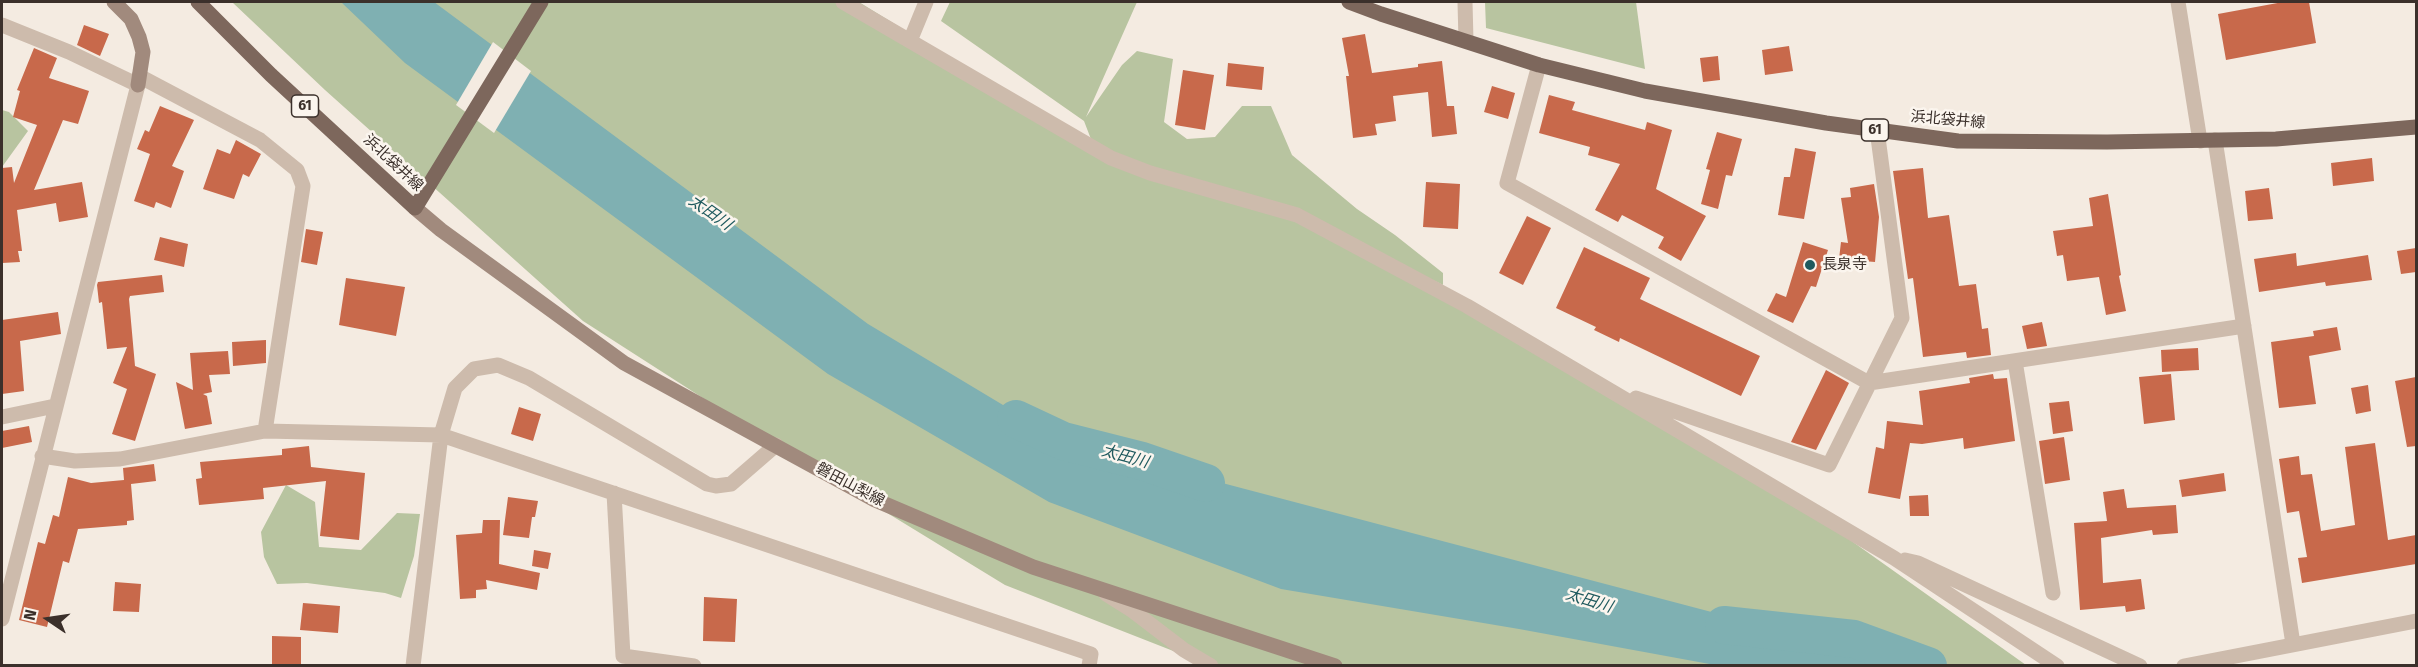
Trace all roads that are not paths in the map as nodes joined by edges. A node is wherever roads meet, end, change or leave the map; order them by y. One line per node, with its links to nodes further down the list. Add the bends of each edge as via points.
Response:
1 (114, 2): 13 (main road, via 131,19 139,37 143,52)
2 (198, 2): 17 (main road, 浜北袋井線 / 61)
3 (541, 2): 17 (main road, 浜北袋井線)
4 (843, 2): 10 (street)
5 (927, 2): 10 (street)
6 (1349, 2): 11 (main road, 浜北袋井線 / 61)
7 (1465, 2): 11 (street)
8 (2178, 2): 16 (street)
9 (2, 25): 13 (street)
10 (910, 41): 21 (street, via 1111,158 1297,215 1467,306)
11 (1466, 41): 12 (main road, 浜北袋井線 / 61)
12 (1539, 65): 15 (main road, 浜北袋井線 / 61, via 1645,91); 20 (street, via 1507,183)
13 (139, 80): 22 (street); 24 (street, via 260,140 297,170 303,186)
14 (2416, 127): 16 (main road, 浜北袋井線 / 61)
15 (1877, 130): 16 (main road, 浜北袋井線 / 61, via 1958,141); 20 (street, via 1902,318)
16 (2208, 141): 18 (street)
17 (415, 208): 26 (main road, 磐田山梨線, via 624,363)
18 (2244, 326): 19 (street); 34 (street)
19 (2015, 361): 20 (street); 31 (street)
20 (1869, 383): 21 (street, via 1829,465)
21 (1605, 387): 29 (street)
22 (55, 406): 23 (street); 27 (street)
23 (2, 417)
24 (265, 431): 25 (street); 27 (street, via 120,459 75,461)
25 (441, 435): 26 (street, via 455,388 474,369 498,365 528,378 707,484 731,484); 28 (street); 35 (street)
26 (776, 445): 30 (main road, 磐田山梨線, via 873,499 1033,567)
27 (42, 456): 32 (street)
28 (614, 493): 36 (street, via 623,656); 37 (street, via 1091,654)
29 (1894, 558): 40 (street); 41 (street, via 1918,563)
30 (1099, 590): 38 (street); 39 (main road, 磐田山梨線)
31 (2052, 593)
32 (2, 619)
33 (2416, 621): 34 (street)
34 (2293, 644): 42 (street)
35 (413, 666)
36 (694, 666)
37 (1089, 666)
38 (1211, 666)
39 (1335, 666)
40 (2057, 666)
41 (2140, 666)
42 (2184, 666)

